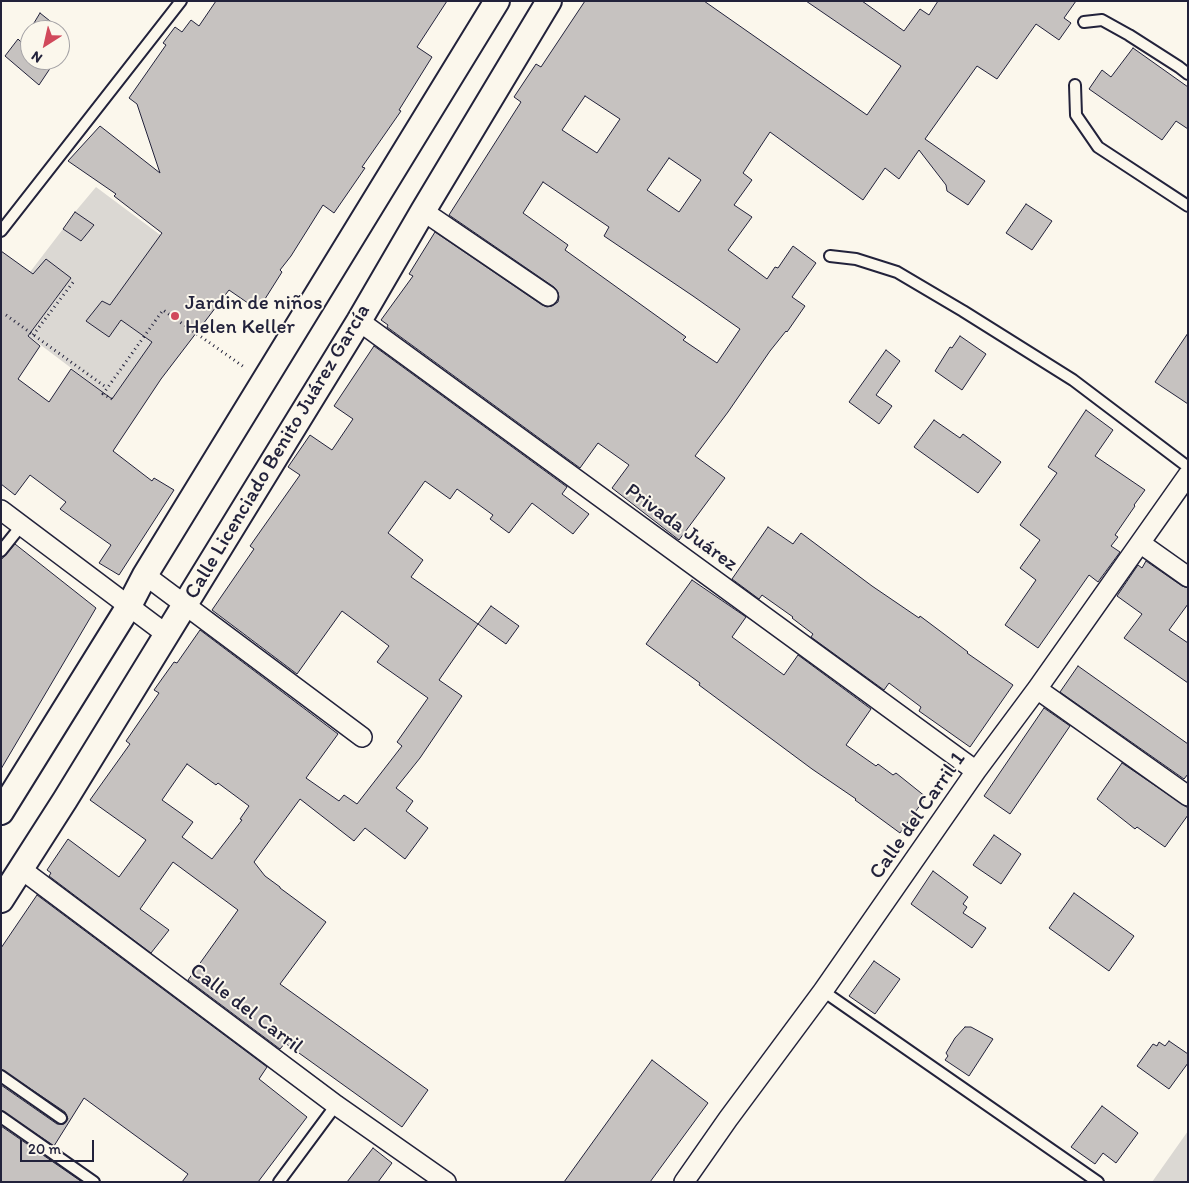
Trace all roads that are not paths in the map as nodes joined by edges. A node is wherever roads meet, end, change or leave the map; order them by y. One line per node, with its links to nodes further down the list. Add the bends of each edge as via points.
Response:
1 (182, 1): 9 (lane)
2 (497, 1): 19 (street)
3 (549, 1): 8 (street, Calle Licenciado Benito Juárez García)
4 (1084, 22): 5 (lane, via 1102,20 1129,34)
5 (1188, 74)
6 (1075, 85): 7 (lane, via 1076,116 1098,147)
7 (1188, 206)
8 (422, 211): 11 (street); 12 (street, Calle Licenciado Benito Juárez García)
9 (1, 231)
10 (830, 256): 13 (lane, via 856,259 897,272 963,310 1073,380)
11 (548, 296)
12 (359, 321): 21 (street, Calle Licenciado Benito Juárez García); 26 (street, Privada Juárez)
13 (1188, 467)
14 (1188, 475): 17 (street, Calle del Carril 1)
15 (1, 510): 16 (street)
16 (21, 526): 18 (lane); 22 (street)
17 (1140, 543): 20 (street); 24 (street, Calle del Carril 1)
18 (1, 551)
19 (145, 575): 21 (street); 22 (street)
20 (1188, 576)
21 (185, 605): 23 (street, Calle Licenciado Benito Juárez García); 25 (street)
22 (130, 606): 23 (street); 28 (street)
23 (166, 634): 29 (street, Calle Licenciado Benito Juárez García)
24 (1037, 689): 26 (street, Calle del Carril 1); 27 (street)
25 (362, 737)
26 (976, 771): 31 (street, Calle del Carril 1)
27 (1188, 796)
28 (1, 812)
29 (21, 869): 30 (street, Calle Licenciado Benito Juárez García); 33 (street, Calle del Carril)
30 (1, 900)
31 (823, 991): 39 (street, Calle del Carril 1); 40 (lane)
32 (1, 1076): 35 (lane)
33 (336, 1104): 37 (lane); 38 (street, Calle del Carril)
34 (1, 1117): 36 (lane)
35 (61, 1118)
36 (94, 1182)
37 (279, 1182)
38 (446, 1182)
39 (684, 1182)
40 (1098, 1182)

